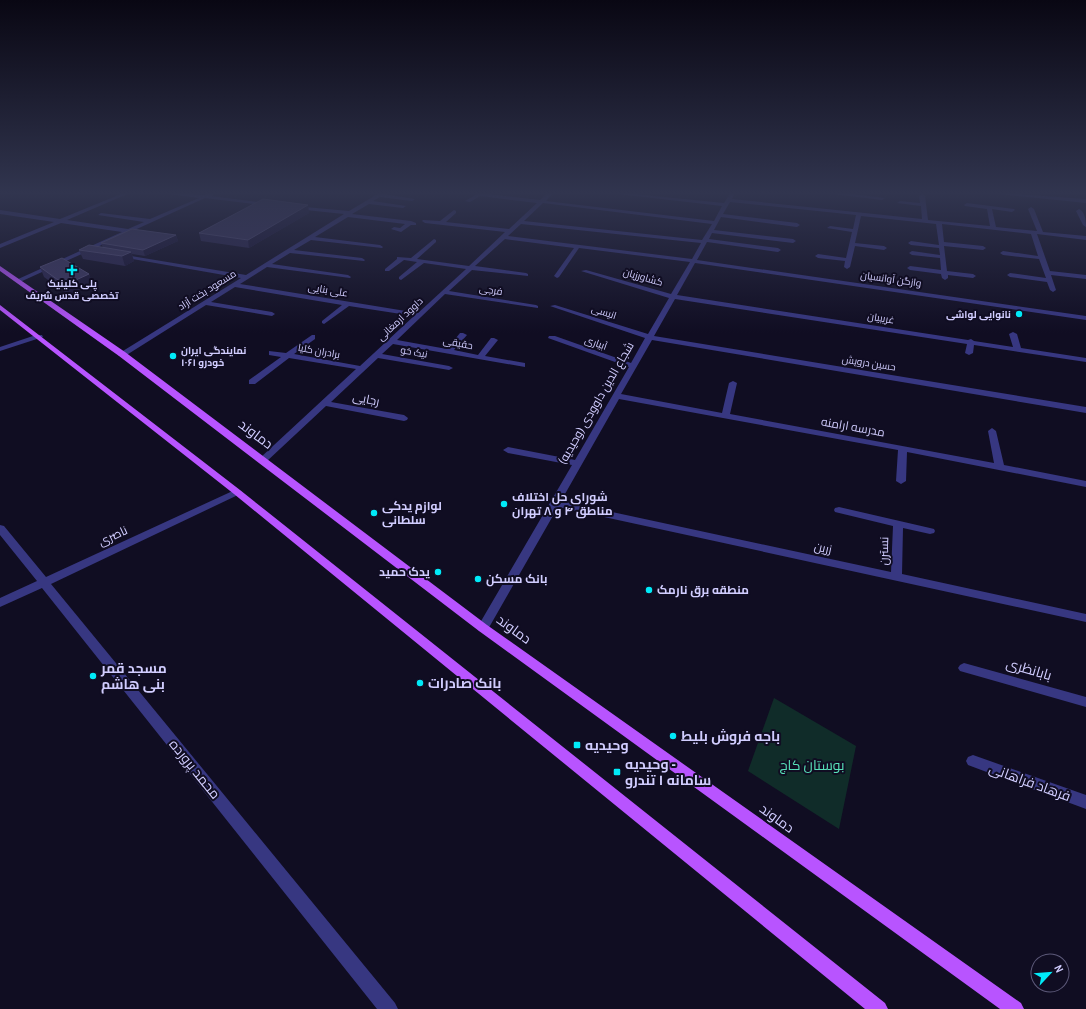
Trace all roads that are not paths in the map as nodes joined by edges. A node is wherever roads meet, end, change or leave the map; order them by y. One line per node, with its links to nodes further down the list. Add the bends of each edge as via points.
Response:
1 (17, 239): 18 (street)
2 (111, 239): 23 (street)
3 (307, 239): 25 (street, مسعود بخت آزاد)
4 (318, 239): 20 (street)
5 (501, 239): 41 (street, داوود ارمغانی)
6 (520, 239): 19 (street, وازگن آوانسیان)
7 (685, 239): 13 (street)
8 (777, 239): 14 (street)
9 (853, 239): 16 (street)
10 (941, 239): 17 (street)
11 (1035, 239): 32 (street)
12 (434, 241): 34 (street)
13 (704, 241): 24 (street); 37 (street, شجاع الدین داوودی (وحیدیه))
14 (793, 241)
15 (911, 243): 17 (street)
16 (852, 244): 21 (street); 35 (street)
17 (942, 245): 22 (street); 31 (street)
18 (0, 246)
19 (578, 246): 37 (street, وازگن آوانسیان); 50 (street)
20 (380, 247)
21 (884, 248)
22 (983, 248)
23 (87, 250): 26 (street); 55 (street)
24 (778, 250)
25 (289, 251): 33 (street); 38 (street, مسعود بخت آزاد)
26 (102, 252)
27 (912, 253): 31 (street)
28 (1003, 254): 32 (street)
29 (118, 255): 52 (street)
30 (818, 256): 35 (street)
31 (943, 257): 47 (street)
32 (1042, 258): 45 (street)
33 (362, 260)
34 (412, 260): 36 (street); 43 (street, via 401,258)
35 (848, 260): 39 (street)
36 (423, 261): 41 (street); 54 (street)
37 (694, 261): 60 (street, شجاع الدین داوودی (وحیدیه)); 68 (street, وازگن آوانسیان)
38 (266, 265): 49 (street); 52 (street, مسعود بخت آزاد)
39 (847, 267)
40 (0, 268): 55 (main road, دماوند)
41 (470, 268): 46 (street); 59 (street, داوود ارمغانی)
42 (910, 268): 47 (street)
43 (388, 270)
44 (584, 271): 60 (street, کشاورزیان)
45 (1048, 273): 53 (street); 56 (street)
46 (526, 275)
47 (945, 275): 51 (street)
48 (1010, 275): 56 (street)
49 (348, 276)
50 (557, 276)
51 (973, 276)
52 (247, 277): 57 (street, مسعود بخت آزاد)
53 (1086, 277)
54 (401, 278)
55 (18, 281): 84 (main road, دماوند)
56 (1050, 281): 58 (street)
57 (234, 285): 61 (street, مسعود بخت آزاد); 62 (street, علی بنایی)
58 (1053, 290)
59 (443, 292): 65 (street, فرجی); 67 (street, داوود ارمغانی)
60 (674, 296): 74 (street, شجاع الدین داوودی (وحیدیه)); 78 (street, غریبیان)
61 (205, 303): 66 (street); 84 (street, مسعود بخت آزاد)
62 (347, 304): 67 (street, علی بنایی); 69 (street)
63 (553, 306): 74 (street, انیسی)
64 (0, 307): 72 (main road)
65 (536, 307)
66 (272, 314)
67 (419, 315): 77 (street, داوود ارمغانی)
68 (1086, 318)
69 (324, 322)
70 (1013, 334): 79 (street)
71 (463, 335): 81 (street)
72 (39, 337): 80 (street); 108 (main road)
73 (312, 337): 86 (street)
74 (649, 337): 90 (street, شجاع الدین داوودی (وحیدیه)); 97 (street, حسین درویش)
75 (552, 338): 90 (street, آبیاری)
76 (494, 340): 87 (street)
77 (391, 341): 81 (street, حقیقی); 85 (street, داوود ارمغانی)
78 (971, 341): 79 (street, غریبیان); 83 (street)
79 (1017, 348): 88 (street, غریبیان)
80 (0, 349)
81 (449, 352): 87 (street, حقیقی)
82 (272, 353): 86 (street, برادران کلیا)
83 (969, 353)
84 (122, 354): 103 (main road, دماوند)
85 (376, 355): 91 (street, داوود ارمغانی); 92 (street, نیک خو)
86 (285, 356): 91 (street, برادران کلیا); 93 (street)
87 (480, 357): 89 (street, حقیقی)
88 (1086, 360)
89 (522, 365)
90 (632, 366): 95 (street, شجاع الدین داوودی (وحیدیه))
91 (361, 368): 96 (street, داوود ارمغانی)
92 (449, 368)
93 (252, 382)
94 (733, 383): 98 (street)
95 (616, 396): 98 (street, مدرسه ارامنه); 104 (street, شجاع الدین داوودی (وحیدیه))
96 (324, 403): 99 (street, رجایی); 103 (street, داوود ارمغانی)
97 (1086, 410)
98 (725, 416): 101 (street, مدرسه ارامنه)
99 (404, 418)
100 (992, 431): 105 (street)
101 (903, 448): 105 (street, مدرسه ارامنه); 106 (street)
102 (508, 450): 104 (street)
103 (263, 460): 118 (main road, دماوند)
104 (577, 463): 109 (street, شجاع الدین داوودی (وحیدیه))
105 (1000, 467): 107 (street, مدرسه ارامنه)
106 (901, 481)
107 (1086, 484)
108 (237, 492): 115 (street, ناصری); 124 (main road)
109 (554, 503): 114 (street, زرین); 118 (street, شجاع الدین داوودی (وحیدیه))
110 (839, 510): 111 (street)
111 (898, 524): 113 (street); 114 (street, نسترن)
112 (0, 528): 115 (street, محمد پرورده)
113 (930, 532)
114 (896, 577): 117 (street, زرین)
115 (44, 583): 116 (street, ناصری); 123 (street, محمد پرورده)
116 (0, 603)
117 (1086, 618)
118 (483, 628): 125 (main road, دماوند)
119 (964, 668): 120 (street, بابانظری)
120 (1086, 702)
121 (973, 761): 122 (street, فرهاد فراهانی)
122 (1086, 802)
123 (389, 1009)
124 (879, 1009)
125 (1015, 1009)

